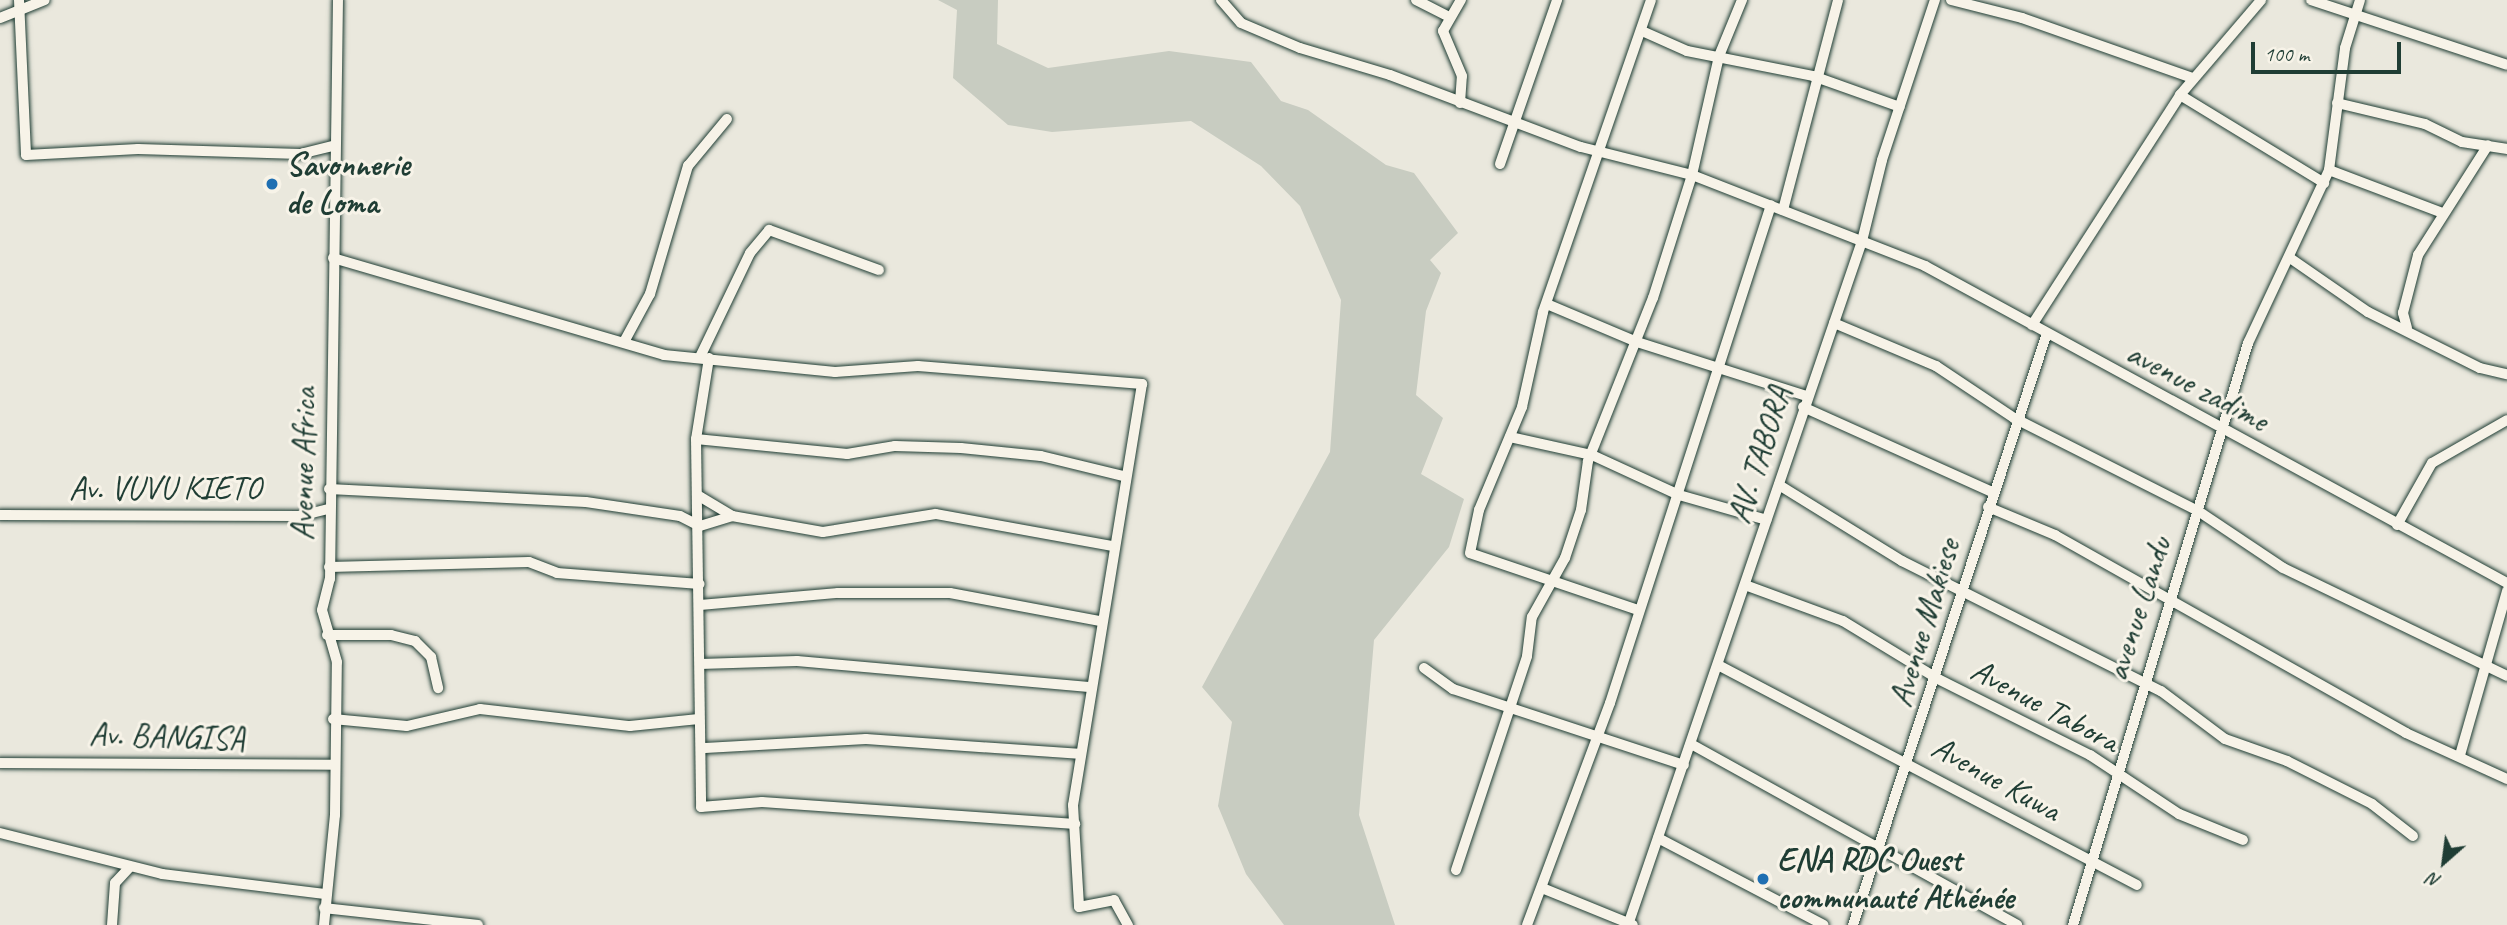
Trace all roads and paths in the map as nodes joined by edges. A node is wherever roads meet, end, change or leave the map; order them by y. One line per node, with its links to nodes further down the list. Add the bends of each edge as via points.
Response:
1 (45, 0): 15 (street)
2 (338, 0): 31 (street, Avenue Africa)
3 (1221, 0): 25 (street, avenue zadime, via 1233,17 1256,31)
4 (1416, 0): 17 (street)
5 (1461, 0): 17 (street)
6 (1557, 0): 29 (street)
7 (1651, 0): 19 (street)
8 (1742, 0): 20 (street)
9 (1838, 0): 22 (street)
10 (1936, 0): 27 (street, AV. TABORA)
11 (1951, 0): 23 (street, via 2022,18)
12 (2261, 0): 23 (street)
13 (2311, 0): 16 (street)
14 (2360, 0): 16 (street, avenue Landu)
15 (20, 4): 18 (street); 31 (street, via 19,111 26,155 138,149 300,154)
16 (2356, 15): 21 (street); 26 (street, avenue Landu)
17 (1448, 16): 25 (street, via 1443,31 1462,76)
18 (0, 18)
19 (1642, 31): 20 (street); 33 (street)
20 (1719, 56): 22 (street); 36 (street)
21 (2507, 65)
22 (1813, 76): 27 (street); 39 (street)
23 (2192, 78): 24 (street)
24 (2180, 95): 37 (street); 47 (street)
25 (1460, 103): 29 (street, avenue zadime)
26 (2337, 103): 30 (street); 35 (street, avenue Landu)
27 (1900, 107): 41 (street, AV. TABORA)
28 (727, 119): 50 (street, via 709,133 688,166 650,294)
29 (1514, 121): 33 (street, avenue zadime); 34 (street)
30 (2488, 145): 32 (street); 40 (street)
31 (333, 146): 42 (street, Avenue Africa)
32 (2507, 149)
33 (1600, 152): 36 (street, avenue zadime); 45 (street)
34 (1500, 163)
35 (2329, 170): 37 (street, avenue Landu); 40 (street)
36 (1692, 175): 38 (street, avenue zadime); 51 (street)
37 (2324, 183): 43 (street, avenue Landu)
38 (1771, 205): 39 (street, avenue zadime); 53 (street)
39 (1783, 210): 41 (street, avenue zadime)
40 (2440, 212): 48 (street, via 2414,263 2403,313)
41 (1863, 241): 46 (street, AV. TABORA); 47 (street, avenue zadime, via 1965,284)
42 (333, 258): 50 (street); 64 (street, Avenue Africa)
43 (2290, 258): 48 (street, via 2362,308); 58 (street, avenue Landu, via 2248,343)
44 (879, 270): 52 (street, via 769,230 750,253)
45 (1547, 304): 51 (street); 59 (street)
46 (1834, 323): 55 (street, AV. TABORA); 56 (street, via 1936,366)
47 (2032, 325): 49 (street, avenue zadime)
48 (2407, 328): 54 (street, via 2480,368)
49 (2046, 336): 56 (street, Avenue Makiese); 58 (street, avenue zadime)
50 (624, 342): 52 (street)
51 (1636, 342): 53 (street); 61 (street)
52 (705, 357): 60 (street); 62 (street, via 835,372 918,366 1142,384)
53 (1719, 366): 55 (street); 66 (street)
54 (2507, 374)
55 (1805, 402): 63 (street, AV. TABORA); 65 (street)
56 (2014, 418): 65 (street, Avenue Makiese); 70 (street)
57 (2507, 420): 74 (street, via 2432,463)
58 (2223, 431): 70 (street, avenue Landu); 74 (street, avenue zadime)
59 (1510, 437): 61 (street); 80 (street, via 1479,510 1470,553)
60 (696, 439): 62 (street, via 847,454 895,446 961,447 1041,456); 67 (street)
61 (1591, 455): 66 (street); 80 (street, via 1581,510)
62 (1123, 476): 76 (street)
63 (1779, 485): 73 (street, AV. TABORA); 82 (street, via 1902,561)
64 (329, 489): 69 (street, Avenue Africa); 75 (street, via 586,502 680,516)
65 (1992, 492): 68 (street, Avenue Makiese)
66 (1679, 495): 73 (street); 86 (street)
67 (699, 496): 72 (street); 75 (street)
68 (1988, 507): 82 (street, Avenue Makiese); 84 (street, via 2055,535)
69 (329, 509): 71 (street, Av. VUVU KIETO, via 300,516); 77 (street, Avenue Africa)
70 (2198, 511): 84 (street, avenue Landu); 89 (street, via 2283,568)
71 (0, 515)
72 (732, 516): 75 (street); 76 (street, via 823,531 936,514)
73 (1767, 520): 81 (street, AV. TABORA)
74 (2397, 525): 78 (street, avenue zadime)
75 (700, 526): 79 (street)
76 (1112, 546): 87 (street)
77 (330, 566): 79 (street, via 529,562 557,573); 88 (street, Avenue Africa, via 322,610)
78 (2507, 583)
79 (700, 584): 85 (street)
80 (1554, 584): 86 (street); 98 (street, via 1532,617 1527,656)
81 (1745, 585): 91 (street, AV. TABORA); 94 (street, Avenue Tabora, via 1843,621)
82 (1964, 590): 94 (street, Avenue Makiese); 95 (street)
83 (2507, 591): 89 (street)
84 (2169, 604): 95 (street, avenue Landu); 105 (street, via 2406,733)
85 (700, 606): 87 (street, via 838,593 950,593); 90 (street)
86 (1638, 610): 101 (street)
87 (1100, 621): 96 (street)
88 (327, 635): 97 (street, via 391,635 415,641 430,657); 99 (street, Avenue Africa, via 337,662)
89 (2484, 662): 93 (street); 105 (street, via 2474,725)
90 (700, 664): 96 (street, via 797,661); 100 (street)
91 (1718, 665): 102 (street, AV. TABORA); 106 (street, Avenue Kuwa)
92 (1424, 668): 98 (street, via 1453,689)
93 (2507, 676)
94 (1938, 679): 106 (street, Avenue Makiese); 110 (street, Avenue Tabora)
95 (2142, 682): 110 (street, avenue Landu); 114 (street, via 2205,728 2354,794)
96 (1088, 687): 104 (street)
97 (438, 688)
98 (1508, 708): 101 (street); 120 (street)
99 (333, 719): 100 (street, via 407,726 480,709 513,709 630,726); 108 (street, Avenue Africa)
100 (699, 719): 103 (street)
101 (1596, 737): 109 (street); 122 (street)
102 (1691, 744): 109 (street, AV. TABORA); 117 (street)
103 (705, 748): 104 (street, via 866,739); 112 (street, via 701,807 762,802)
104 (1078, 754): 112 (street)
105 (2460, 755): 111 (street)
106 (1908, 760): 117 (street, Avenue Makiese); 118 (street, Avenue Kuwa, via 1935,782)
107 (0, 763): 108 (street, Av. BANGISA, via 132,759 178,766)
108 (332, 765): 123 (street, Avenue Africa, via 333,849)
109 (1684, 765): 115 (street, AV. TABORA)
110 (2118, 774): 116 (street, Avenue Tabora, via 2179,814); 118 (street, avenue Landu)
111 (2507, 779)
112 (1075, 824): 129 (street, via 1079,907 1114,901)
113 (0, 832): 119 (street)
114 (2413, 836)
115 (1658, 838): 125 (street, AV. TABORA); 131 (street)
116 (2243, 840)
117 (1875, 845): 132 (street, Avenue Makiese); 133 (street)
118 (2093, 863): 121 (street, Avenue Kuwa); 134 (street, avenue Landu)
119 (130, 867): 123 (street); 126 (street, via 115,883)
120 (1456, 870)
121 (2137, 885)
122 (1542, 888): 125 (street); 130 (street)
123 (325, 894): 124 (street, Avenue Africa)
124 (324, 908): 127 (street, Avenue Africa); 128 (street)
125 (1630, 924)
126 (112, 925)
127 (324, 925)
128 (478, 925)
129 (1128, 925)
130 (1527, 925)
131 (1824, 925)
132 (1853, 925)
133 (2017, 925)
134 (2073, 925)

